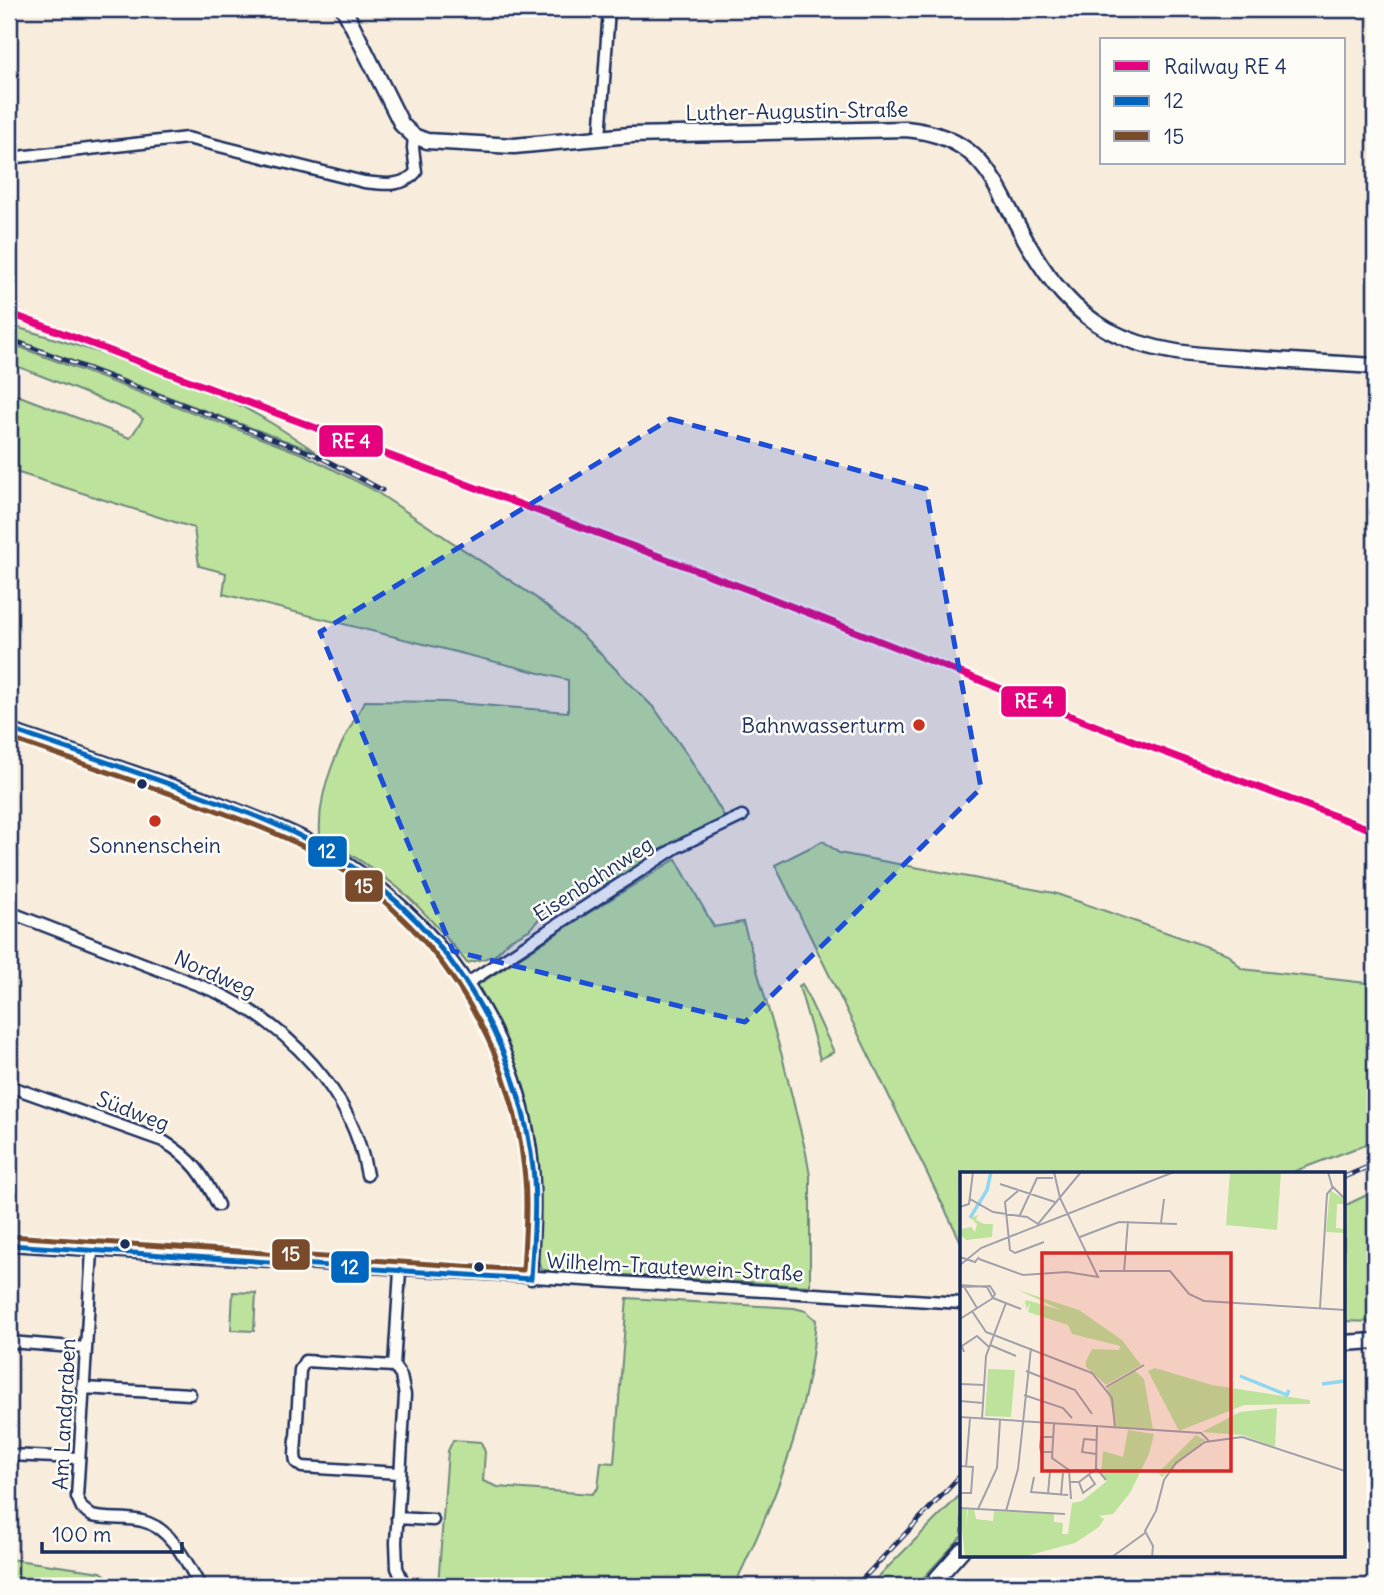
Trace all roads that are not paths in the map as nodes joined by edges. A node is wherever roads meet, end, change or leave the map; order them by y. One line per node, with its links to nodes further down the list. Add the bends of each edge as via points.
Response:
1 (344, 9): 3 (street, via 402,125)
2 (609, 9): 4 (street)
3 (414, 136): 4 (street, Luther-Augustin-Straße, via 436,142 504,146); 5 (street, via 416,172 400,183 364,182 187,138)
4 (600, 138): 6 (street, Luther-Augustin-Straße, via 880,129 936,133 979,160 1050,279 1077,308 1109,330 1137,343 1182,353)
5 (9, 158)
6 (1375, 366)
7 (9, 729): 10 (street, via 189,791 319,846 392,897)
8 (742, 816): 10 (street, Eisenbahnweg, via 677,847)
9 (9, 912): 12 (street, Nordweg, via 214,991 271,1024 309,1059 332,1091 349,1119)
10 (469, 982): 17 (street, via 510,1063 528,1137 534,1194)
11 (9, 1086): 13 (street, Südweg, via 163,1141 198,1168)
12 (367, 1175)
13 (218, 1205)
14 (9, 1245): 15 (street, Wilhelm-Trautewein-Straße)
15 (92, 1251): 16 (street, Wilhelm-Trautewein-Straße); 22 (street, Am Landgraben)
16 (400, 1270): 17 (street, Wilhelm-Trautewein-Straße); 23 (street)
17 (531, 1279): 18 (street, Wilhelm-Trautewein-Straße)
18 (960, 1304)
19 (1375, 1341): 21 (street)
20 (9, 1342): 22 (street)
21 (1346, 1343)
22 (86, 1348): 24 (street, Am Landgraben)
23 (394, 1366): 28 (street, via 405,1395); 28 (street, via 305,1361 300,1370 295,1455 302,1467)
24 (83, 1388): 25 (street); 27 (street, Am Landgraben)
25 (190, 1394)
26 (9, 1455): 27 (street)
27 (79, 1458): 33 (street, Am Landgraben, via 77,1497 86,1513 151,1524 171,1540)
28 (398, 1473): 29 (street)
29 (397, 1518): 30 (street); 32 (street)
30 (433, 1520)
31 (960, 1552): 35 (street)
32 (396, 1580): 34 (street)
33 (200, 1586)
34 (405, 1586)
35 (930, 1586)

